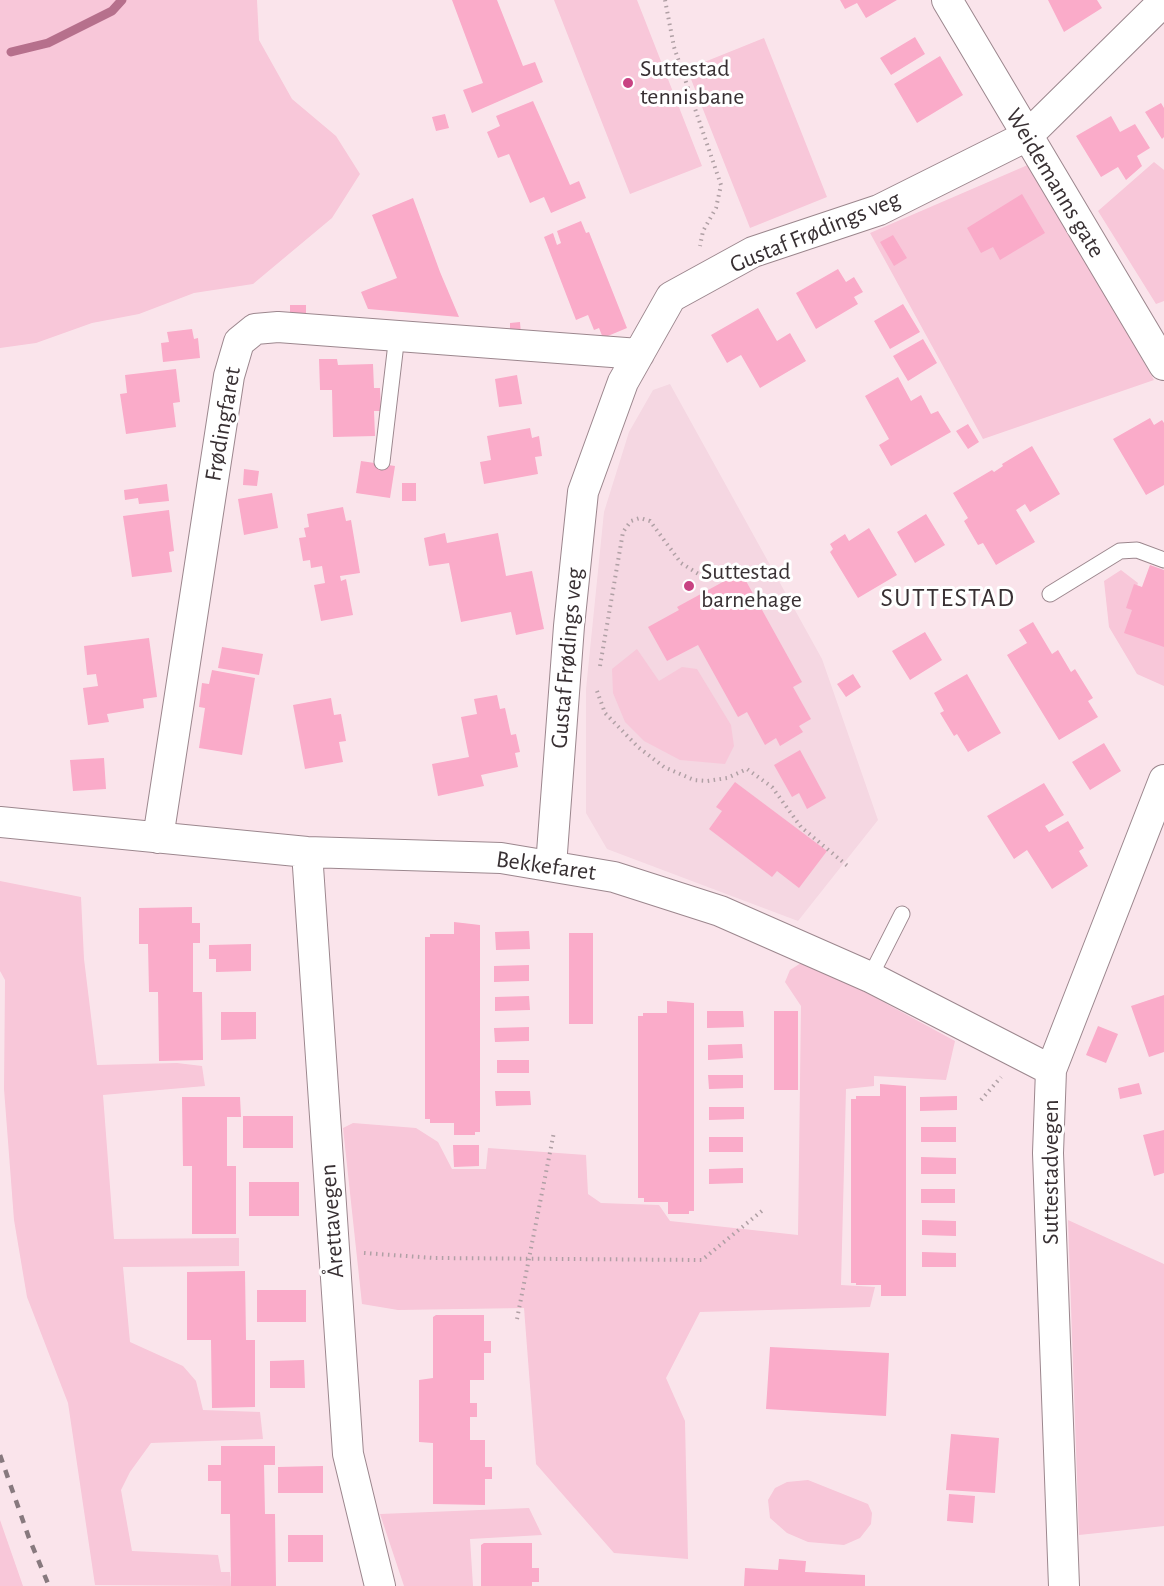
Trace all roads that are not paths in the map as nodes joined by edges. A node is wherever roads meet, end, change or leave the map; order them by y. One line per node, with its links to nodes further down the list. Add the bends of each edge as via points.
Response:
1 (946, 0): 3 (street, Weidemanns gate)
2 (1164, 1): 3 (street, Gustaf Frødings veg)
3 (1027, 136): 5 (street, Gustaf Frødings veg, via 879,210 753,252 671,297); 6 (street, Weidemanns gate)
4 (397, 336): 5 (street, Frødingfaret); 7 (lane); 12 (street, Frødingfaret, via 278,327 255,329 238,342 229,376)
5 (639, 354): 14 (street, Gustaf Frødings veg, via 623,382 583,492)
6 (1164, 365)
7 (382, 462)
8 (1164, 560): 9 (lane, via 1137,550 1120,550)
9 (1050, 594)
10 (1164, 780): 17 (street, Suttestadvegen)
11 (0, 822): 12 (street, Bekkefaret)
12 (158, 838): 13 (street, Bekkefaret)
13 (307, 852): 14 (street, Bekkefaret, via 501,858); 18 (street, Årettavegen, via 348,1454)
14 (550, 866): 16 (street, Bekkefaret, via 614,877 720,911)
15 (902, 914): 16 (lane)
16 (870, 977): 17 (street, Bekkefaret)
17 (1051, 1070): 19 (street, Suttestadvegen, via 1048,1153)
18 (380, 1586)
19 (1064, 1586)

